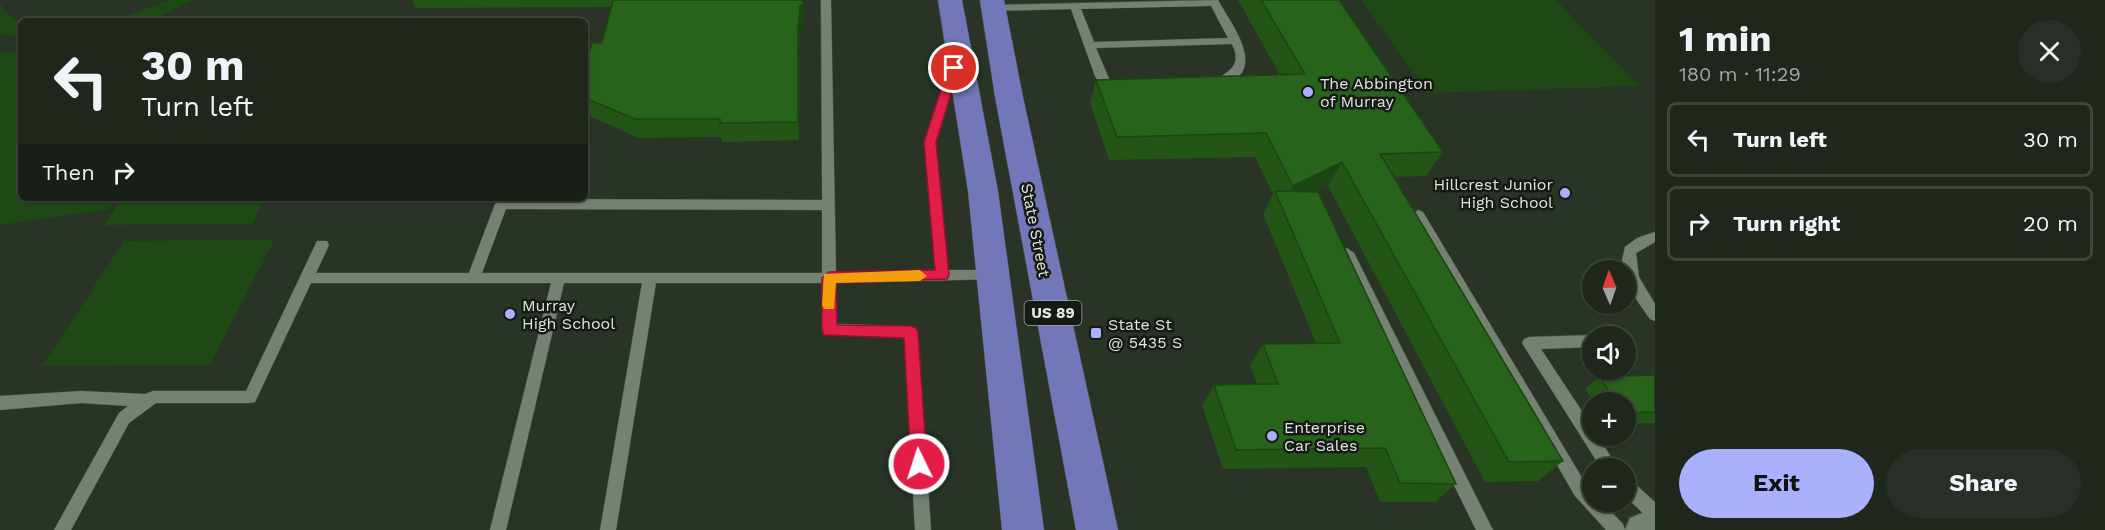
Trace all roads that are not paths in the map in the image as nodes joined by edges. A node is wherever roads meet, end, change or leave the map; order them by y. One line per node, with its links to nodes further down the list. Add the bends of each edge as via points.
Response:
1 (826, 0): 12 (lane)
2 (950, 0): 9 (main road)
3 (1214, 1): 4 (lane); 7 (lane)
4 (1150, 2): 6 (lane)
5 (993, 4): 6 (lane); 37 (main road, State Street / US 89)
6 (1075, 6): 8 (lane)
7 (1236, 41): 8 (lane); 10 (lane, via 1241,51 1236,72 1225,81)
8 (1089, 45): 11 (lane, via 1106,84)
9 (960, 49): 17 (lane, via 930,142); 18 (main road)
10 (1200, 86)
11 (1125, 87)
12 (828, 205): 19 (lane, via 501,204); 23 (lane)
13 (1418, 214): 39 (lane, via 1581,490)
14 (1655, 237): 24 (lane, via 1630,251 1628,263 1630,275)
15 (1341, 240): 38 (lane)
16 (322, 245): 20 (lane)
17 (942, 275): 18 (lane); 23 (lane)
18 (994, 275): 36 (main road)
19 (474, 277): 20 (lane); 21 (lane)
20 (307, 278): 26 (lane, via 250,397 153,397)
21 (559, 278): 22 (lane); 33 (lane)
22 (650, 278): 23 (lane); 34 (lane)
23 (829, 278): 35 (lane, via 829,330 911,332)
24 (1655, 315)
25 (1582, 341): 28 (lane, via 1529,343)
26 (148, 401): 27 (lane, via 81,397); 32 (lane, via 124,418)
27 (0, 403)
28 (1604, 458)
29 (1636, 495): 30 (lane)
30 (1655, 513)
31 (1655, 525): 40 (street)
32 (62, 530)
33 (498, 530)
34 (608, 530)
35 (924, 530)
36 (1023, 530)
37 (1097, 530)
38 (1485, 530)
39 (1617, 530)
40 (1643, 530)

